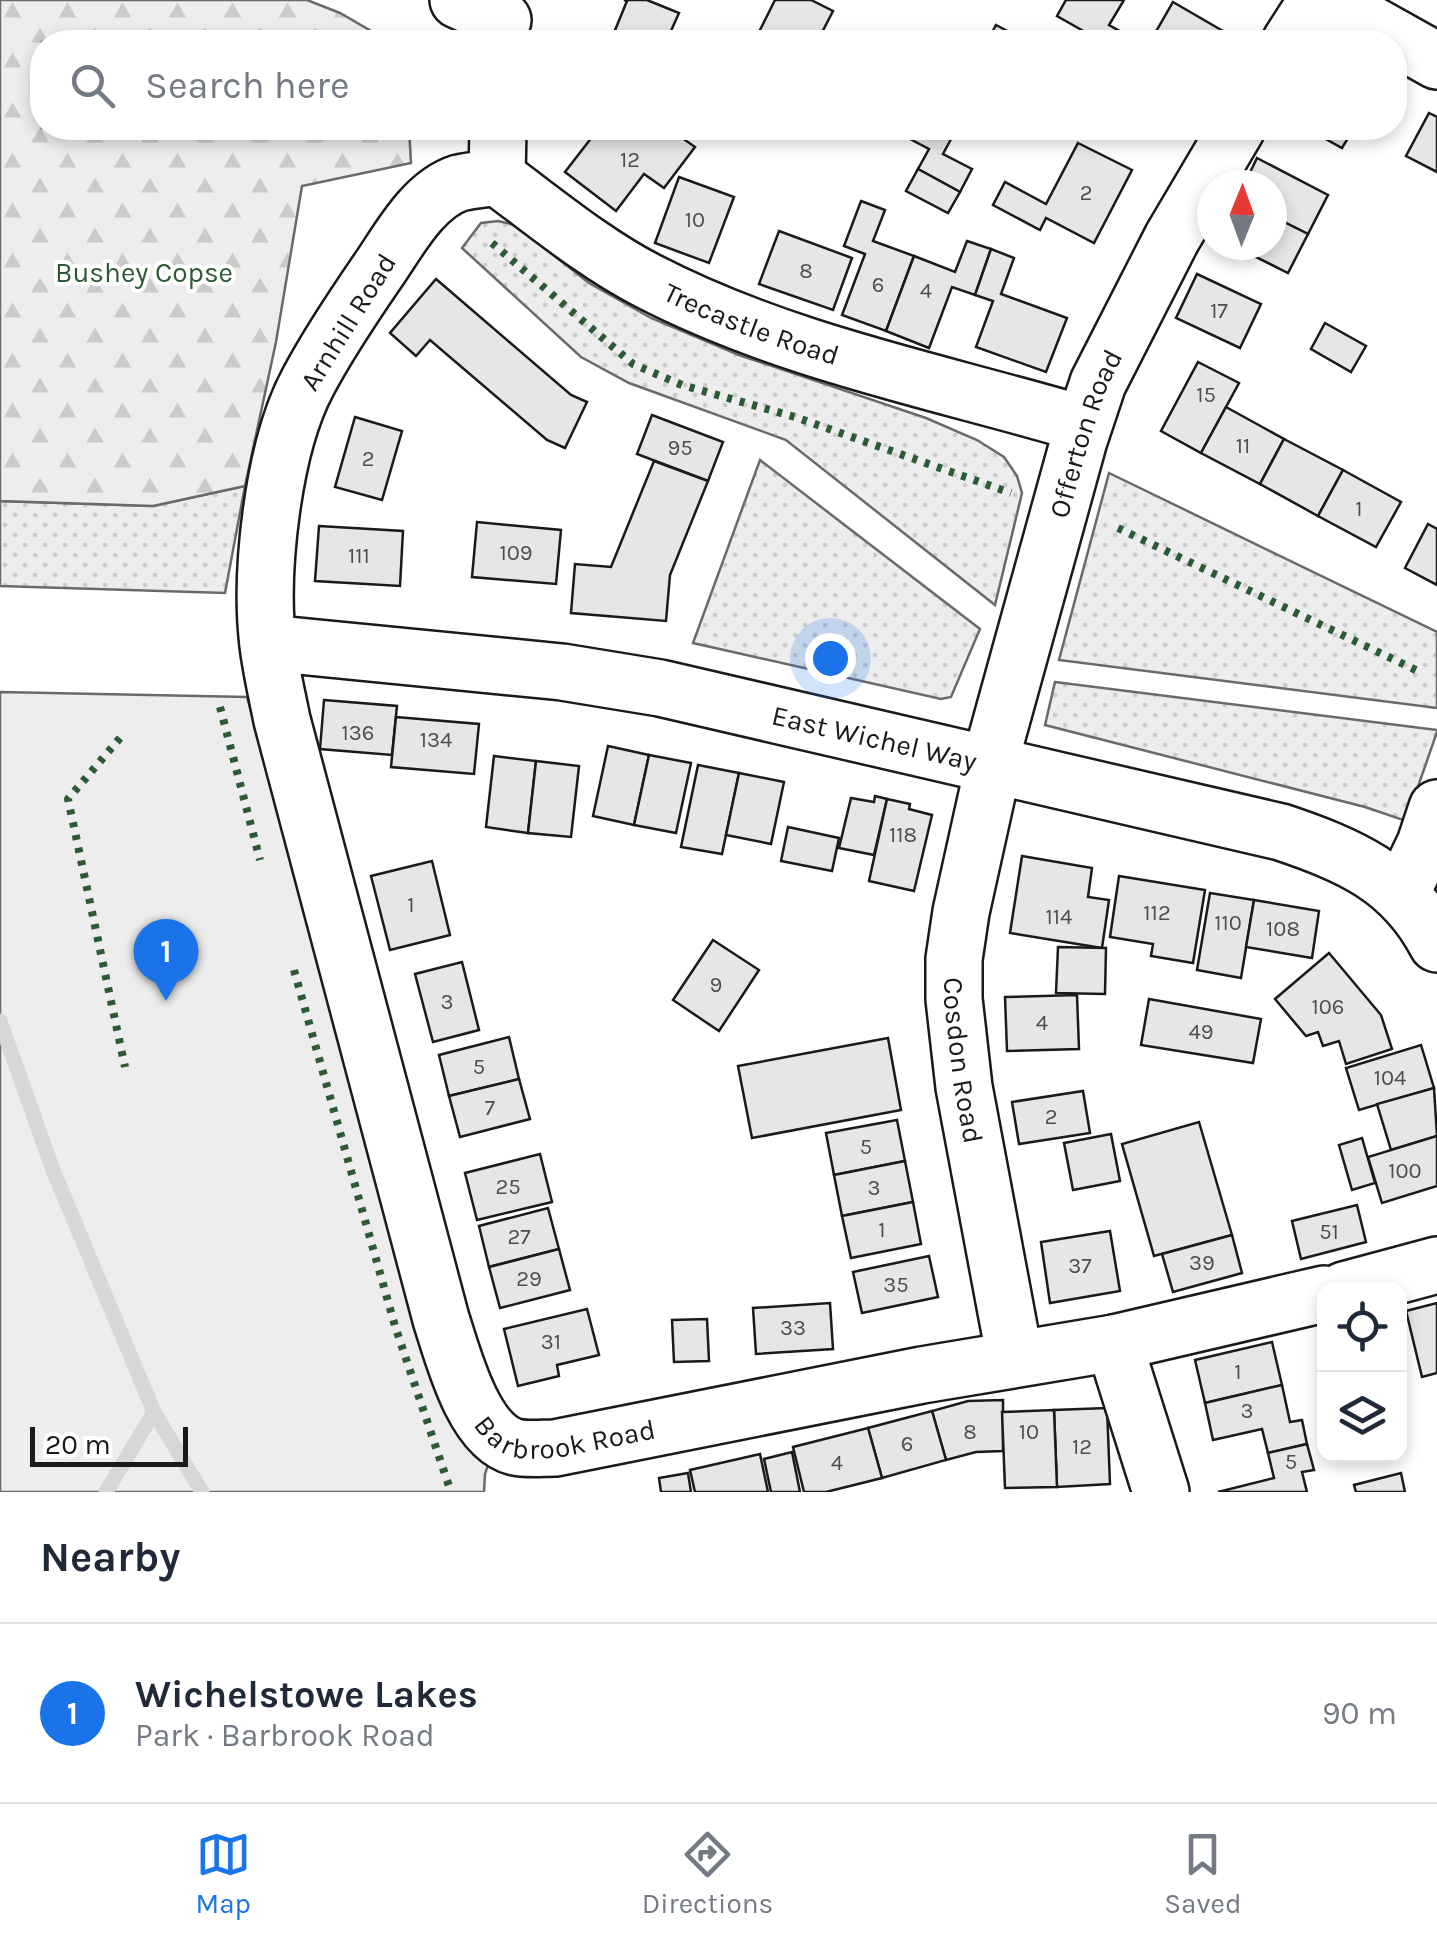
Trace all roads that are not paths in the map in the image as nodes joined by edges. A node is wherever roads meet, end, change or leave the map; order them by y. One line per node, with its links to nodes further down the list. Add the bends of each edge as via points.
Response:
1 (1317, 0): 3 (street)
2 (1328, 0): 4 (street)
3 (1298, 30)
4 (1382, 30)
5 (1407, 43): 6 (street)
6 (1437, 60)
7 (1230, 140): 9 (street, Offerton Road, via 1117,340)
8 (497, 152): 9 (street, Trecastle Road, via 648,281 876,370); 10 (street, Arnhill Road, via 422,210 307,383 275,491)
9 (1083, 424): 11 (street, Offerton Road)
10 (268, 643): 11 (street, East Wichel Way, via 562,672); 19 (street, Barbrook Road, via 282,720 441,1319 471,1401 495,1436 512,1446 555,1448)
11 (992, 763): 13 (street, East Wichel Way, via 1281,832 1374,870); 19 (street, Cosdon Road, via 961,912 954,999 964,1087)
12 (1437, 808): 13 (street)
13 (1401, 894): 14 (street, East Wichel Way)
14 (1437, 944)
15 (1437, 1265): 16 (street)
16 (1374, 1282)
17 (1317, 1296): 18 (street, Barbrook Road)
18 (1114, 1343): 19 (street, Barbrook Road); 20 (street)
19 (1016, 1359)
20 (1161, 1492)

